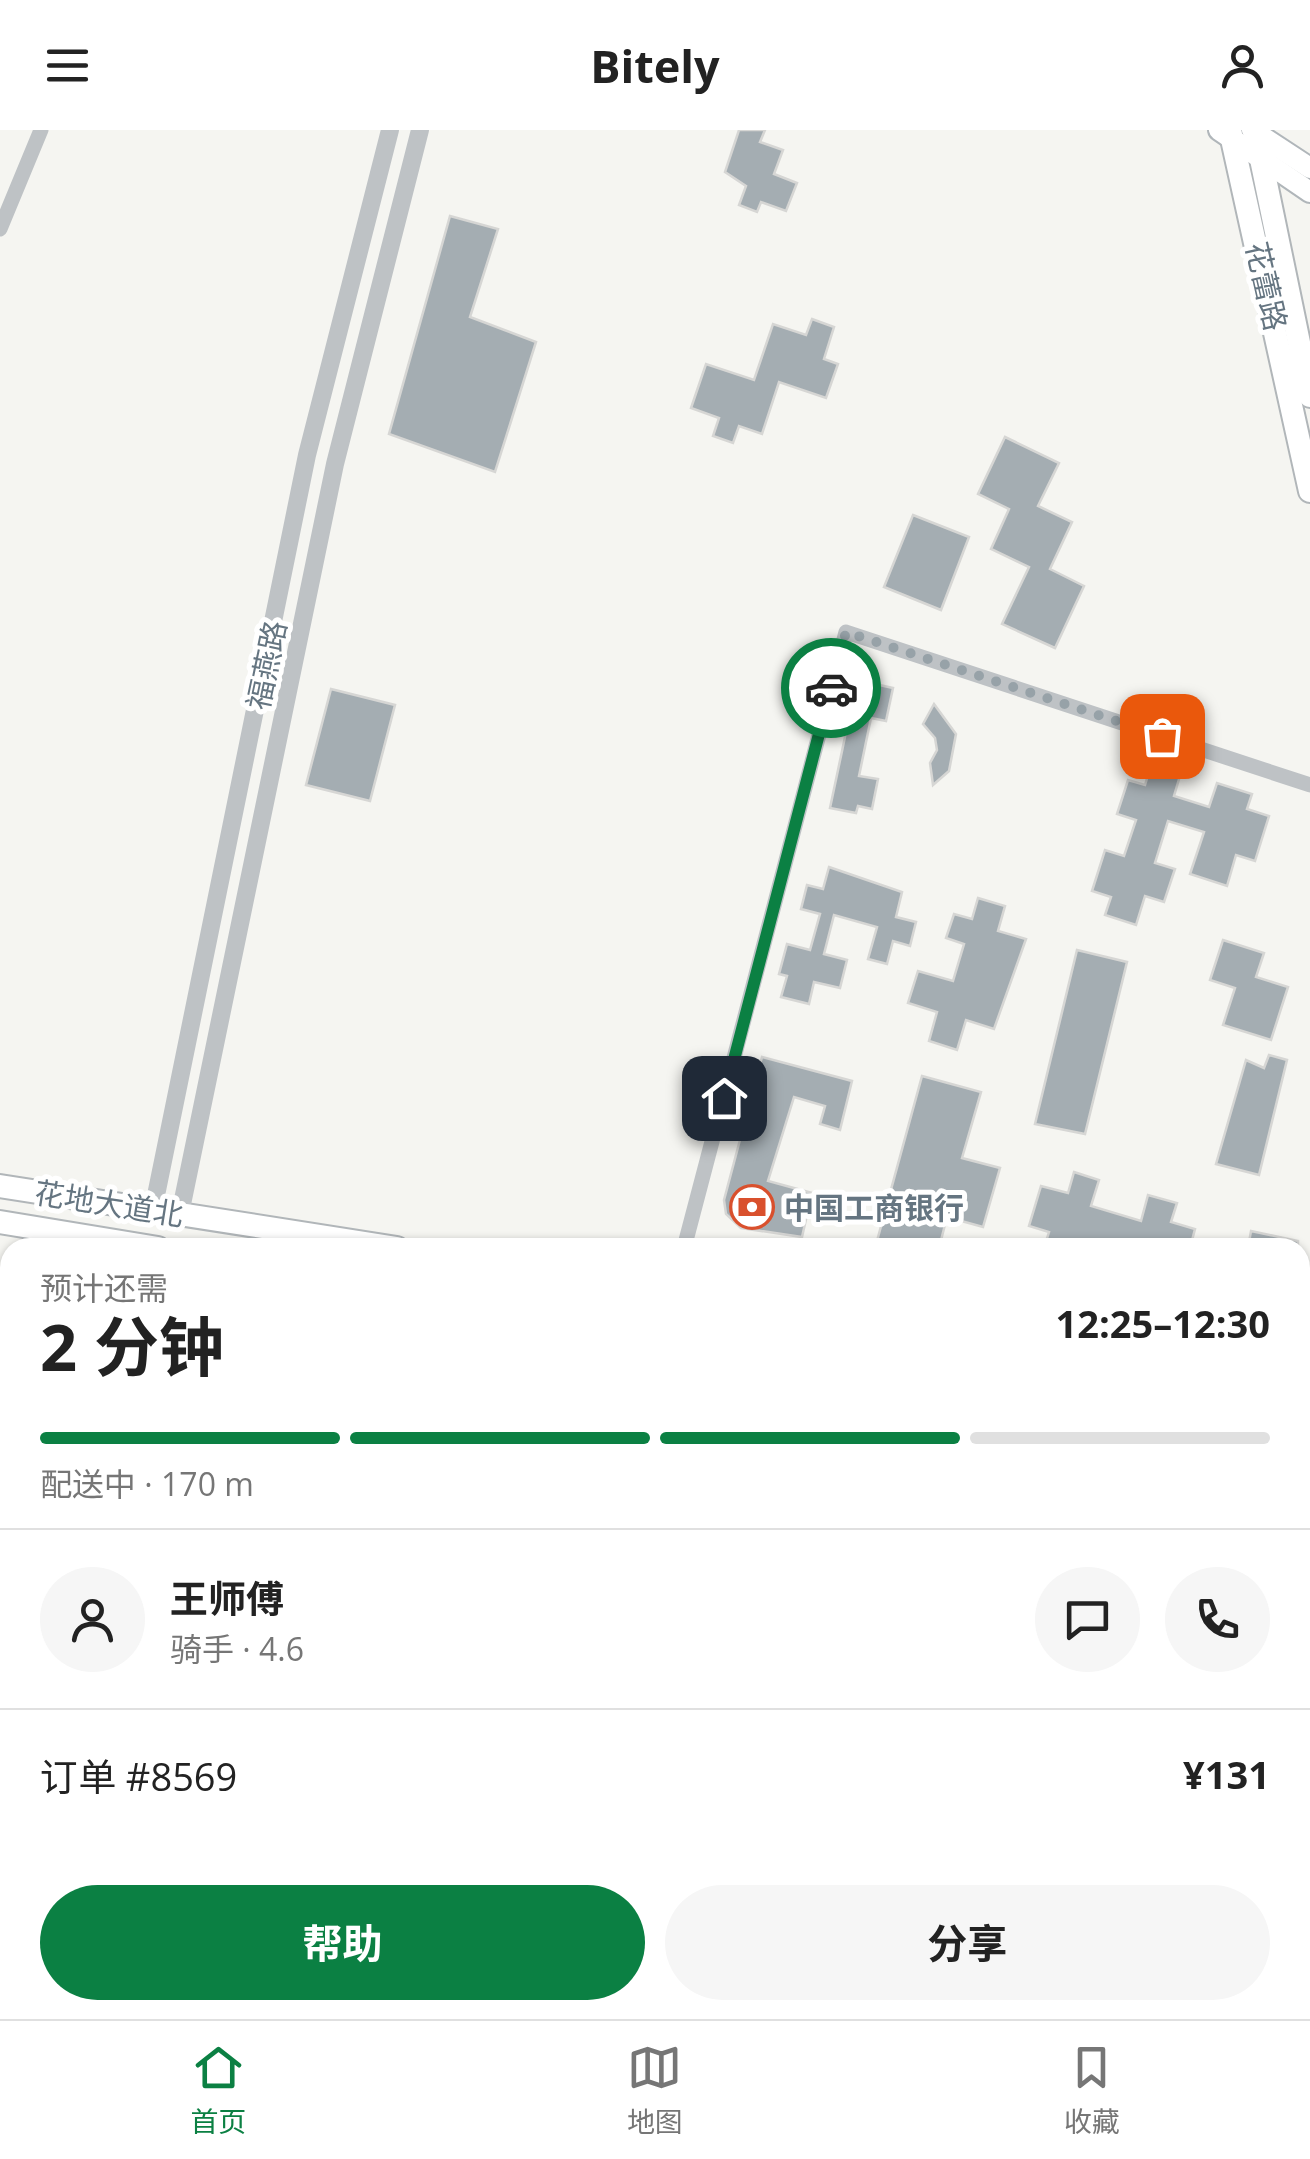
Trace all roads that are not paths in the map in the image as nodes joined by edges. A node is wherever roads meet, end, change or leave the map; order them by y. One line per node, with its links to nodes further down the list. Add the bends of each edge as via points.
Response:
1 (41, 130): 8 (street)
2 (390, 130): 17 (street, 福燕路, via 307,455)
3 (420, 130): 18 (street, 福燕路, via 335,464)
4 (1241, 132): 5 (main road, 花蕾路); 6 (main road); 12 (main road, 花蕾路)
5 (1260, 159): 7 (main road); 10 (main road, 花蕾路)
6 (1310, 168)
7 (1310, 192)
8 (0, 228)
9 (1310, 319): 10 (main road)
10 (1300, 350): 11 (main road, 花蕾路)
11 (1310, 396)
12 (1310, 491)
13 (1310, 768): 14 (street)
14 (1284, 776): 15 (street); 22 (street, via 846,632)
15 (1310, 785)
16 (0, 1186): 17 (main road, 花地大道北)
17 (154, 1210): 18 (main road, 花地大道北)
18 (180, 1214): 21 (main road, 花地大道北)
19 (0, 1222): 20 (main road, 花地大道北)
20 (97, 1238)
21 (333, 1238)
22 (687, 1238)

